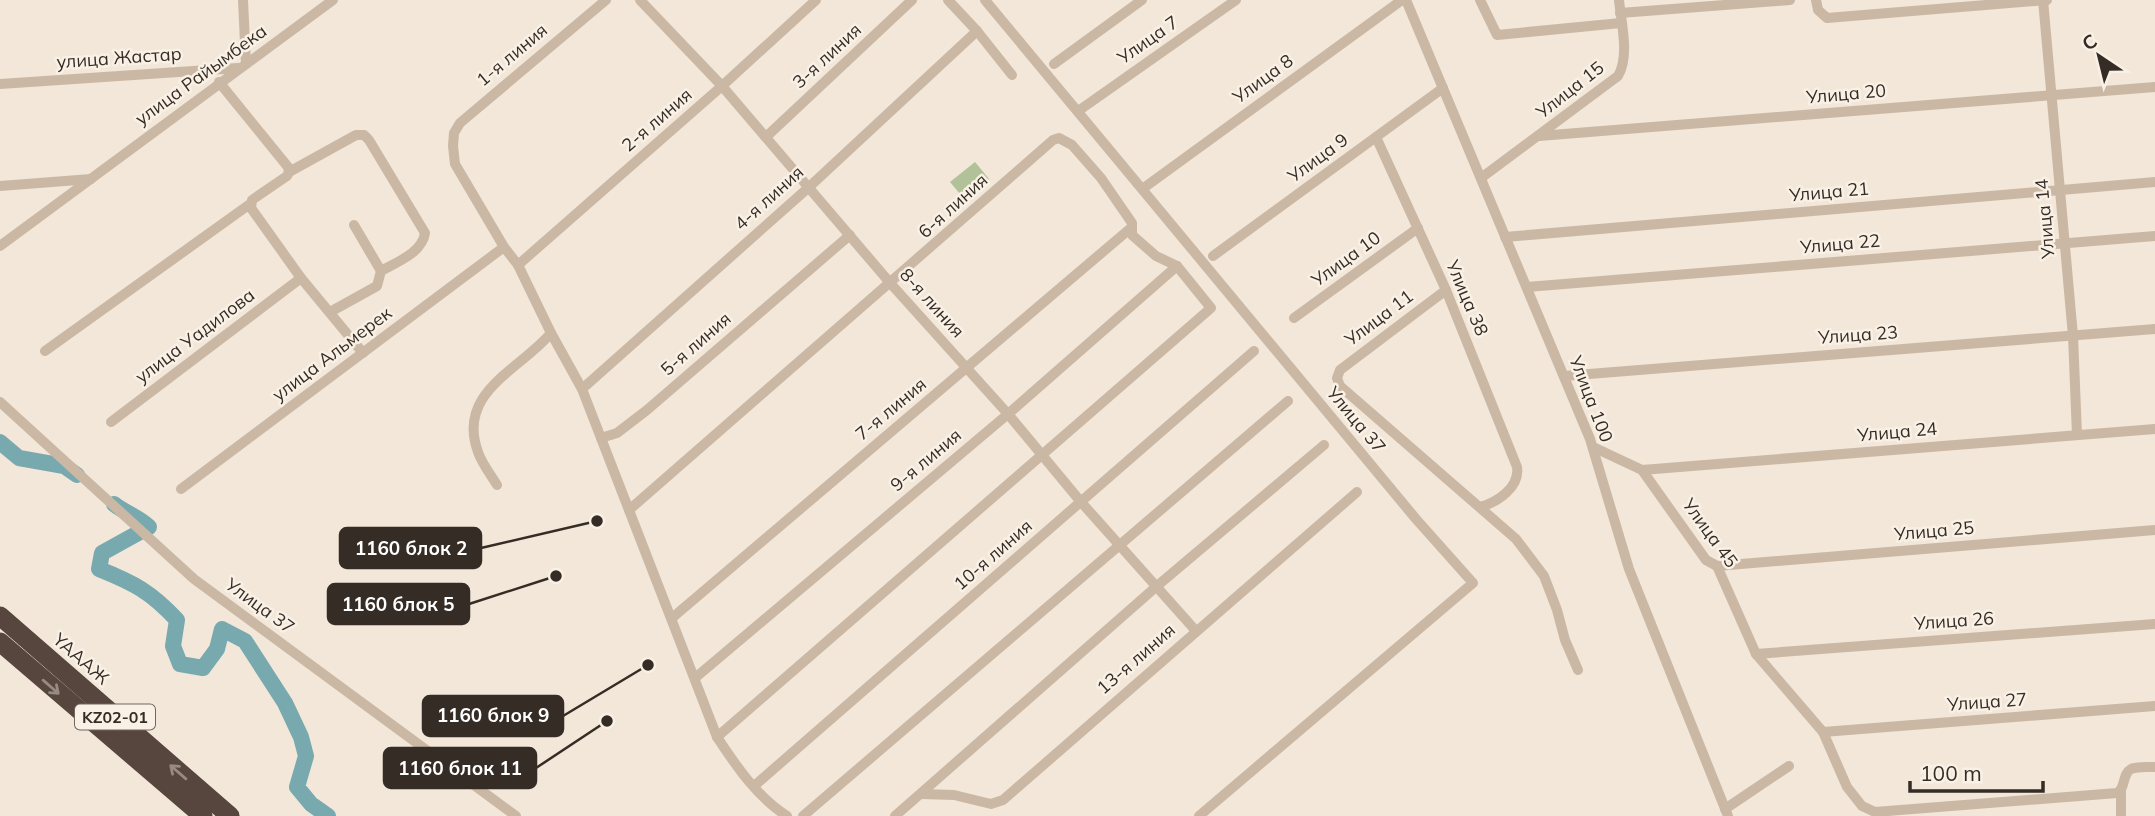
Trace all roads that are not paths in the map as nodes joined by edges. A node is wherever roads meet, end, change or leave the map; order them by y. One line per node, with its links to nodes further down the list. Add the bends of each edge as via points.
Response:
1 (243, 0): 20 (street)
2 (333, 0): 20 (street, улица Райымбека)
3 (606, 0): 49 (street, 1-я линия, via 460,123 454,134 455,164)
4 (640, 0): 24 (street, 8-я линия)
5 (817, 0): 24 (street, 2-я линия)
6 (912, 0): 30 (street, 3-я линия)
7 (948, 0): 18 (street)
8 (985, 0): 115 (street, Улица 37, via 1473,583)
9 (1142, 0): 19 (street)
10 (1236, 0): 28 (street, Улица 7)
11 (1404, 0): 26 (street, Улица 100); 37 (street, Улица 8)
12 (1480, 0): 17 (street, via 1497,35)
13 (1619, 0): 17 (street, Улица 15)
14 (1790, 0): 17 (street)
15 (1816, 0): 16 (street, via 1818,10 1828,18)
16 (2045, 0): 27 (street, Улица 14)
17 (1620, 18): 29 (street, Улица 15, via 1624,57 1618,76)
18 (977, 31): 21 (street); 38 (street, 4-я линия)
19 (1054, 64)
20 (243, 66): 22 (street, улица Райымбека); 23 (street, улица Жастар)
21 (1012, 75)
22 (219, 82): 32 (street); 34 (street, улица Райымбека)
23 (0, 84)
24 (722, 86): 30 (street, 8-я линия); 51 (street, 2-я линия)
25 (2155, 87): 27 (street, Улица 20)
26 (1443, 89): 31 (street, Улица 9); 33 (street, Улица 100)
27 (2052, 95): 29 (street, Улица 20); 39 (street, Улица 14)
28 (1081, 109)
29 (1539, 136): 33 (street, Улица 15)
30 (766, 137): 38 (street, 8-я линия)
31 (1376, 137): 43 (street, Улица 38); 50 (street, Улица 9)
32 (289, 173): 40 (street); 53 (street, via 356,135 369,140 425,233 419,248)
33 (1481, 178): 46 (street, Улица 100)
34 (90, 179): 36 (street); 48 (street, улица Райымбека)
35 (2155, 182): 39 (street, Улица 21)
36 (0, 186)
37 (1145, 187)
38 (808, 188): 44 (street, 8-я линия); 69 (street, 4-я линия)
39 (2061, 190): 46 (street, Улица 21); 47 (street, Улица 14)
40 (250, 204): 54 (street); 63 (street)
41 (354, 225): 53 (street)
42 (1132, 227): 52 (street, 6-я линия, via 1132,235 1142,246); 55 (street, 6-я линия, via 1101,178 1072,145 1059,138); 66 (street, 7-я линия)
43 (1418, 228): 57 (street, Улица 38); 59 (street, Улица 10)
44 (850, 235): 55 (street, 8-я линия); 76 (street, 5-я линия, via 647,410 617,433)
45 (2155, 236): 47 (street, Улица 22)
46 (1505, 237): 56 (street, Улица 100)
47 (2065, 243): 56 (street, Улица 22); 62 (street, Улица 14)
48 (0, 246)
49 (503, 247): 51 (street); 65 (street, улица Альмерек)
50 (1213, 256)
51 (518, 265): 61 (street)
52 (1177, 266): 72 (street, 9-я линия); 79 (street, 6-я линия, via 1211,308)
53 (381, 271): 58 (street, via 377,286)
54 (301, 278): 58 (street); 73 (street, улица Уадилова)
55 (891, 284): 66 (street, 8-я линия); 86 (street, 6-я линия)
56 (1527, 287): 67 (street, Улица 100)
57 (1446, 290): 68 (street, Улица 11, via 1340,370); 85 (street, Улица 38, via 1517,467 1512,488)
58 (330, 312): 65 (street)
59 (1294, 318)
60 (2155, 329): 62 (street, Улица 23)
61 (551, 333): 69 (street); 81 (street, via 477,405 478,452)
62 (2073, 336): 67 (street, Улица 23); 75 (street, Улица 14)
63 (45, 351)
64 (1254, 351): 84 (street, 10-я линия)
65 (363, 353): 82 (street, улица Альмерек)
66 (967, 368): 72 (street, 8-я линия); 92 (street, 7-я линия)
67 (1564, 376): 78 (street, Улица 100)
68 (1337, 378): 85 (street, Улица 37, via 1340,386)
69 (583, 389): 76 (street)
70 (1288, 401): 88 (street)
71 (0, 402): 111 (street, Улица 37, via 194,579)
72 (1008, 414): 79 (street, 8-я линия); 98 (street, 9-я линия)
73 (111, 422)
74 (2155, 429): 75 (street, Улица 24)
75 (2077, 435): 80 (street, Улица 24)
76 (601, 438): 86 (street)
77 (1324, 445): 90 (street)
78 (1592, 447): 80 (street, Улица 45); 108 (street, Улица 100, via 1629,569)
79 (1041, 454): 84 (street, 8-я линия); 101 (street)
80 (1642, 470): 89 (street, Улица 45, via 1706,560)
81 (497, 485)
82 (181, 489)
83 (1357, 492): 94 (street, 13-я линия)
84 (1081, 502): 88 (street, 8-я линия); 104 (street, 10-я линия)
85 (1480, 507): 97 (street, Улица 37, via 1516,539 1544,576)
86 (629, 510): 92 (street)
87 (2155, 530): 89 (street, Улица 25)
88 (1118, 545): 90 (street, 8-я линия); 113 (street)
89 (1717, 566): 96 (street, Улица 45)
90 (1157, 586): 94 (street, 8-я линия); 106 (street)
91 (0, 616): 110 (highway, ҮАААЖ / KZ02-01, one-way to 91)
92 (672, 618): 98 (street)
93 (2155, 624): 96 (street, Улица 26)
94 (1196, 631): 106 (street, 13-я линия, via 997,803)
95 (0, 642): 109 (highway, KZ02-01, one-way to 109)
96 (1756, 654): 100 (street, Улица 45)
97 (1578, 670)
98 (695, 678): 101 (street)
99 (2155, 706): 100 (street, Улица 27)
100 (1822, 732): 107 (street, Улица 45, via 1847,787)
101 (717, 737): 104 (street)
102 (1789, 766): 108 (street)
103 (2155, 767): 105 (street, via 2127,772)
104 (754, 786): 112 (street)
105 (2121, 792): 107 (street); 116 (street)
106 (921, 794): 114 (street)
107 (1865, 811)
108 (1726, 813)
109 (203, 816)
110 (230, 816)
111 (516, 816)
112 (787, 816)
113 (803, 816)
114 (895, 816)
115 (1199, 816)
116 (2122, 816)

